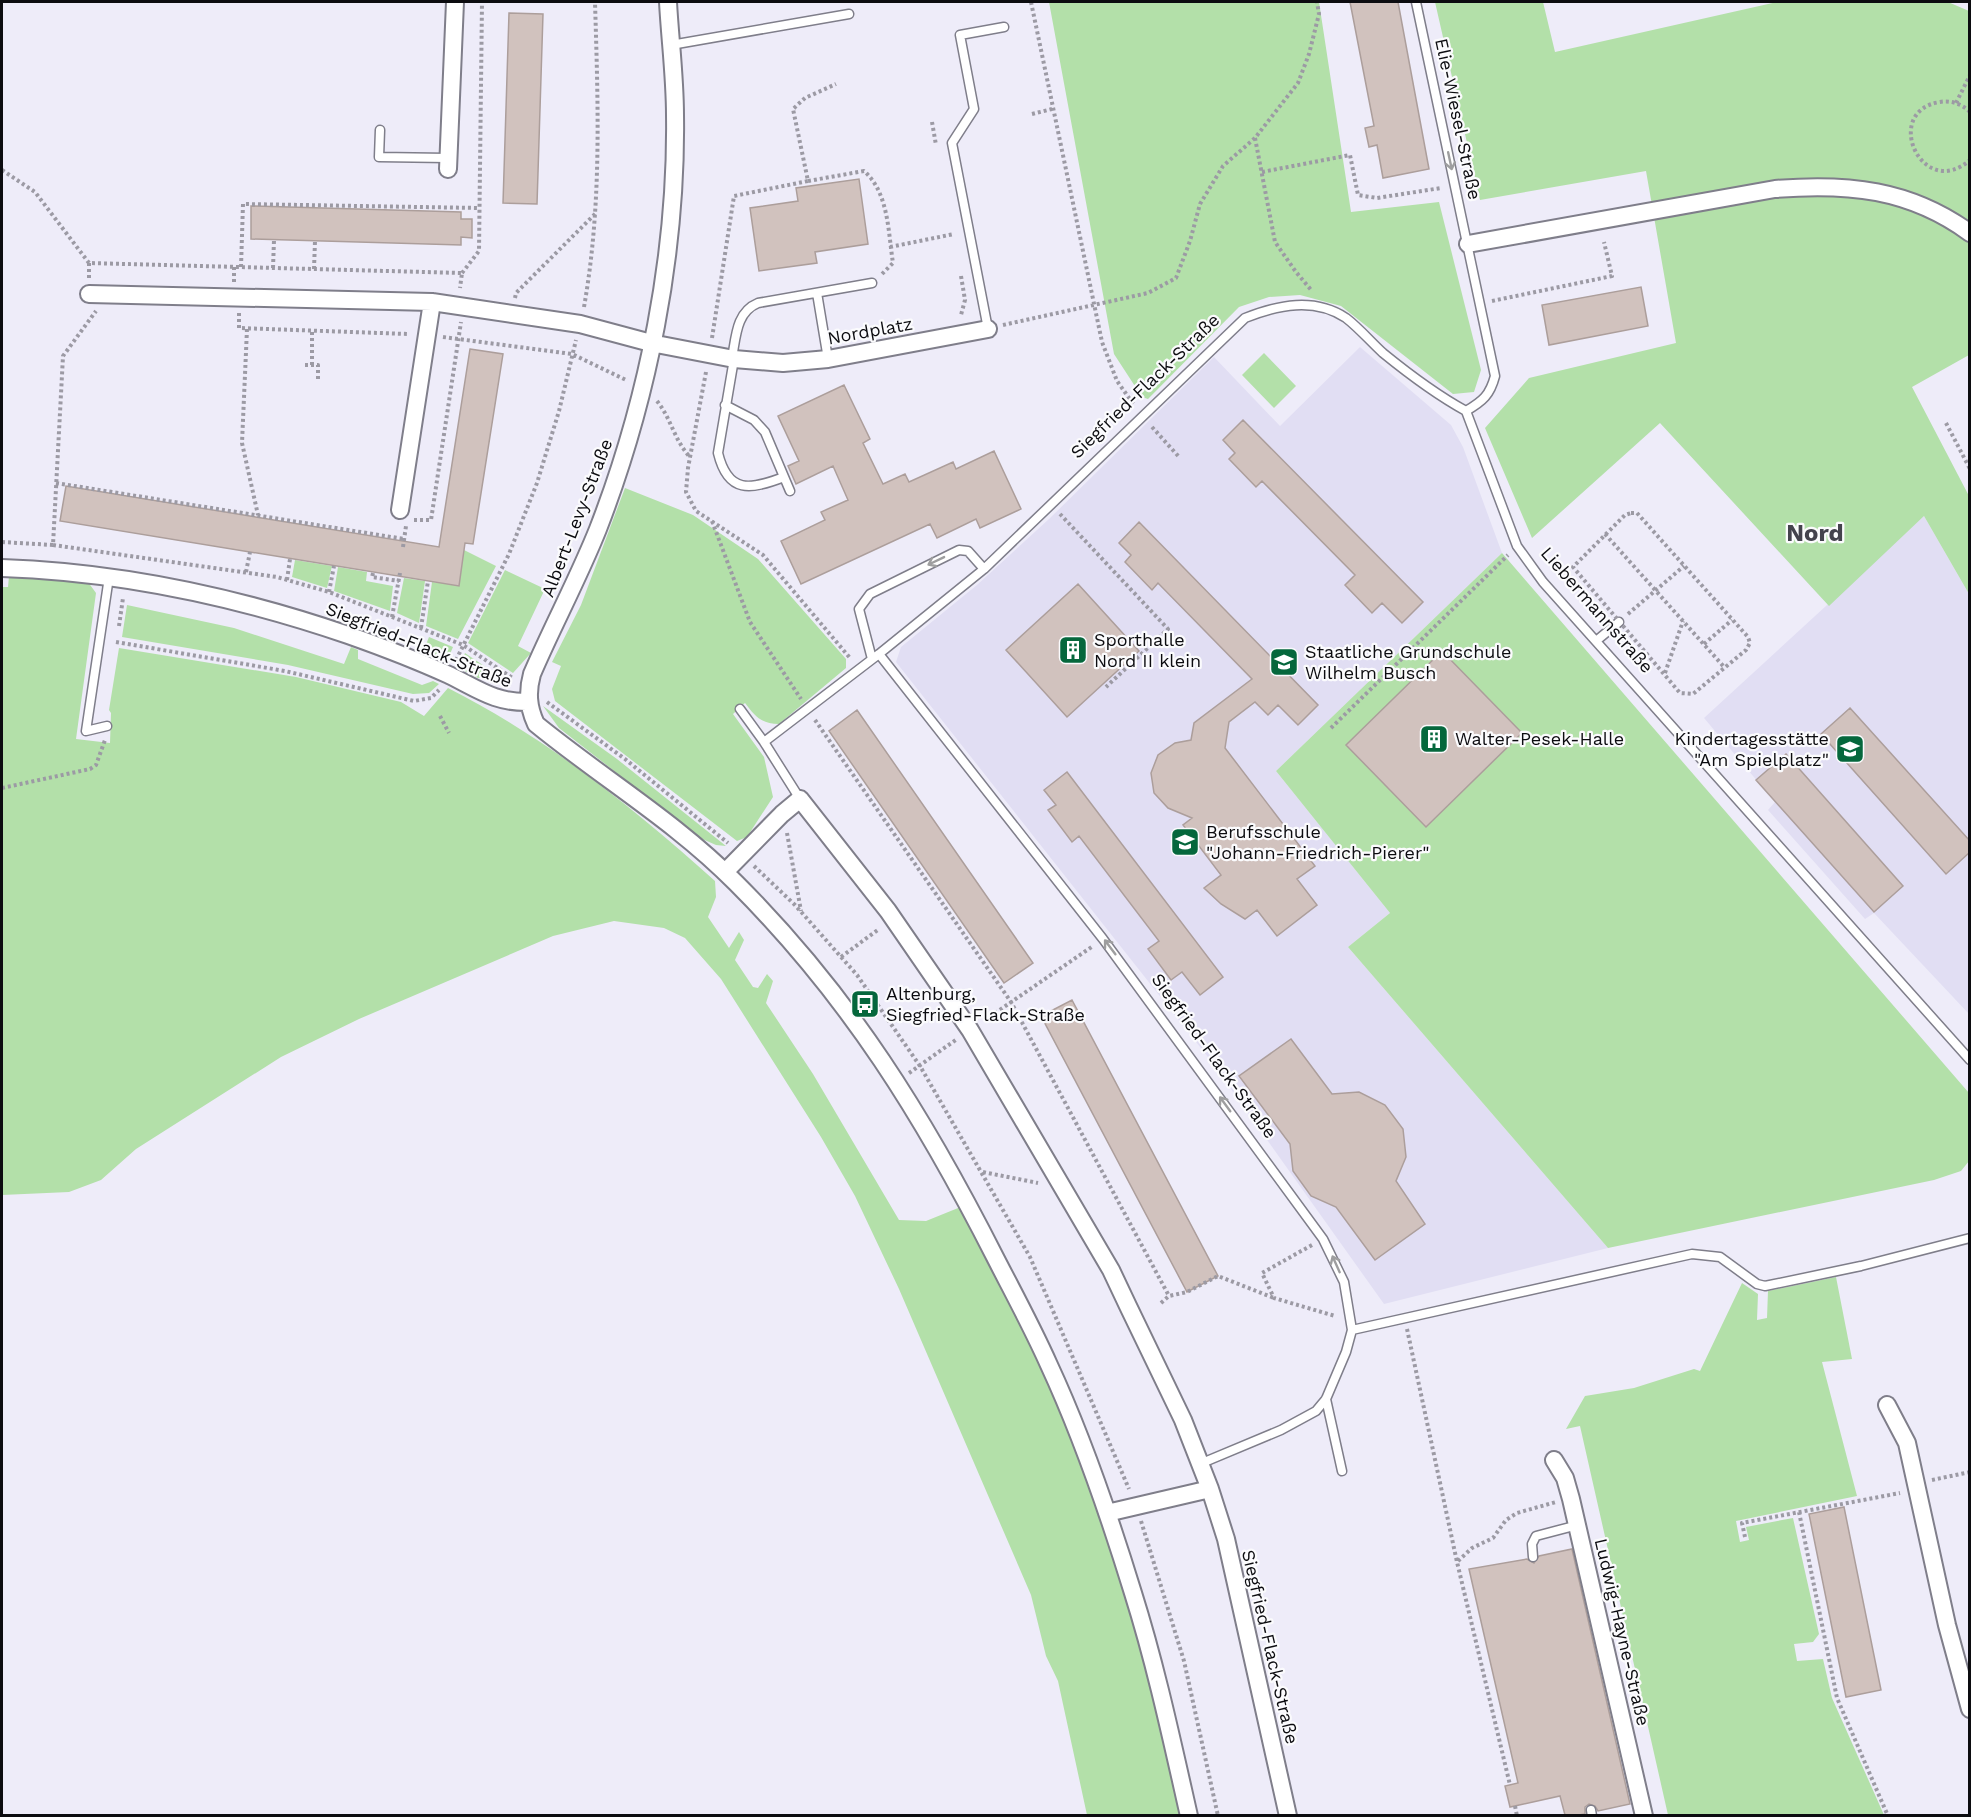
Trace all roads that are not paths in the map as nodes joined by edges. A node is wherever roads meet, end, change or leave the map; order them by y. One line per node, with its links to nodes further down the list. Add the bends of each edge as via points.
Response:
1 (455, 2): 8 (street)
2 (668, 2): 6 (street, Albert-Levy-Straße)
3 (1416, 2): 10 (lane, Elie-Wiesel-Straße, one-way to 10)
4 (849, 14): 6 (lane)
5 (1004, 27): 15 (lane, via 960,35 974,109 952,143)
6 (671, 45): 16 (street, Albert-Levy-Straße, via 675,115 669,243)
7 (380, 130): 8 (lane, via 379,157)
8 (448, 164)
9 (1970, 233): 10 (street, via 1914,201 1866,189 1813,186 1775,189)
10 (1468, 244): 20 (lane, via 1495,376 1491,391 1482,402)
11 (873, 283): 12 (lane)
12 (817, 293): 17 (lane, via 747,308 739,321); 18 (lane)
13 (89, 294): 14 (street)
14 (432, 302): 16 (street, via 580,324); 23 (street)
15 (988, 329): 18 (street, Nordplatz)
16 (651, 344): 17 (street, Nordplatz); 30 (street, Albert-Levy-Straße, via 615,481 568,601 537,664)
17 (733, 358): 18 (street, Nordplatz, via 783,363); 19 (lane)
18 (828, 359)
19 (725, 405): 21 (lane, via 754,420 765,432); 21 (lane, via 718,453 730,481 759,487)
20 (1466, 411): 25 (lane, Siegfried-Flack-Straße, via 1414,379 1347,319 1329,309 1282,305 1245,318); 28 (lane, Liebermannstraße, via 1517,546)
21 (784, 477): 22 (lane)
22 (790, 491)
23 (400, 510)
24 (2, 568): 26 (street, Siegfried-Flack-Straße)
25 (984, 569): 29 (lane, Siegfried-Flack-Straße); 29 (lane, one-way to 29, via 968,551 959,550 870,594 859,609)
26 (109, 577): 30 (street, Siegfried-Flack-Straße, via 298,618 449,675 504,702); 32 (lane, via 86,731)
27 (1618, 622): 28 (lane)
28 (1596, 641): 36 (lane, Liebermannstraße)
29 (876, 656): 33 (lane, Siegfried-Flack-Straße); 38 (lane, Siegfried-Flack-Straße, one-way to 29, via 1344,1282 1323,1239 1155,1006 980,781)
30 (529, 696): 35 (street, Siegfried-Flack-Straße, via 536,724 652,811)
31 (740, 709): 33 (lane)
32 (107, 726)
33 (764, 742): 34 (lane, Siegfried-Flack-Straße)
34 (800, 799): 35 (street); 42 (street, Siegfried-Flack-Straße, via 893,918 970,1030 1111,1270)
35 (725, 872): 45 (street, Siegfried-Flack-Straße, via 812,965 897,1080 951,1171 1050,1365)
36 (1970, 1060)
37 (1970, 1238): 38 (lane, via 1765,1286 1720,1257 1692,1254)
38 (1351, 1325): 39 (lane, Siegfried-Flack-Straße, via 1346,1352)
39 (1326, 1399): 42 (lane, Siegfried-Flack-Straße, via 1316,1411 1281,1430); 43 (lane)
40 (1887, 1405): 48 (street, via 1908,1443 1947,1625)
41 (1554, 1460): 46 (street, Ludwig-Hayne-Straße, via 1565,1478)
42 (1202, 1463): 44 (street, Siegfried-Flack-Straße)
43 (1342, 1471)
44 (1210, 1489): 45 (street); 50 (street, Siegfried-Flack-Straße, via 1226,1539)
45 (1107, 1513): 49 (street, Siegfried-Flack-Straße, via 1155,1668)
46 (1578, 1525): 47 (lane, via 1536,1536); 51 (street, Ludwig-Hayne-Straße)
47 (1533, 1557)
48 (1970, 1709)
49 (1189, 1815)
50 (1288, 1815)
51 (1644, 1815)

